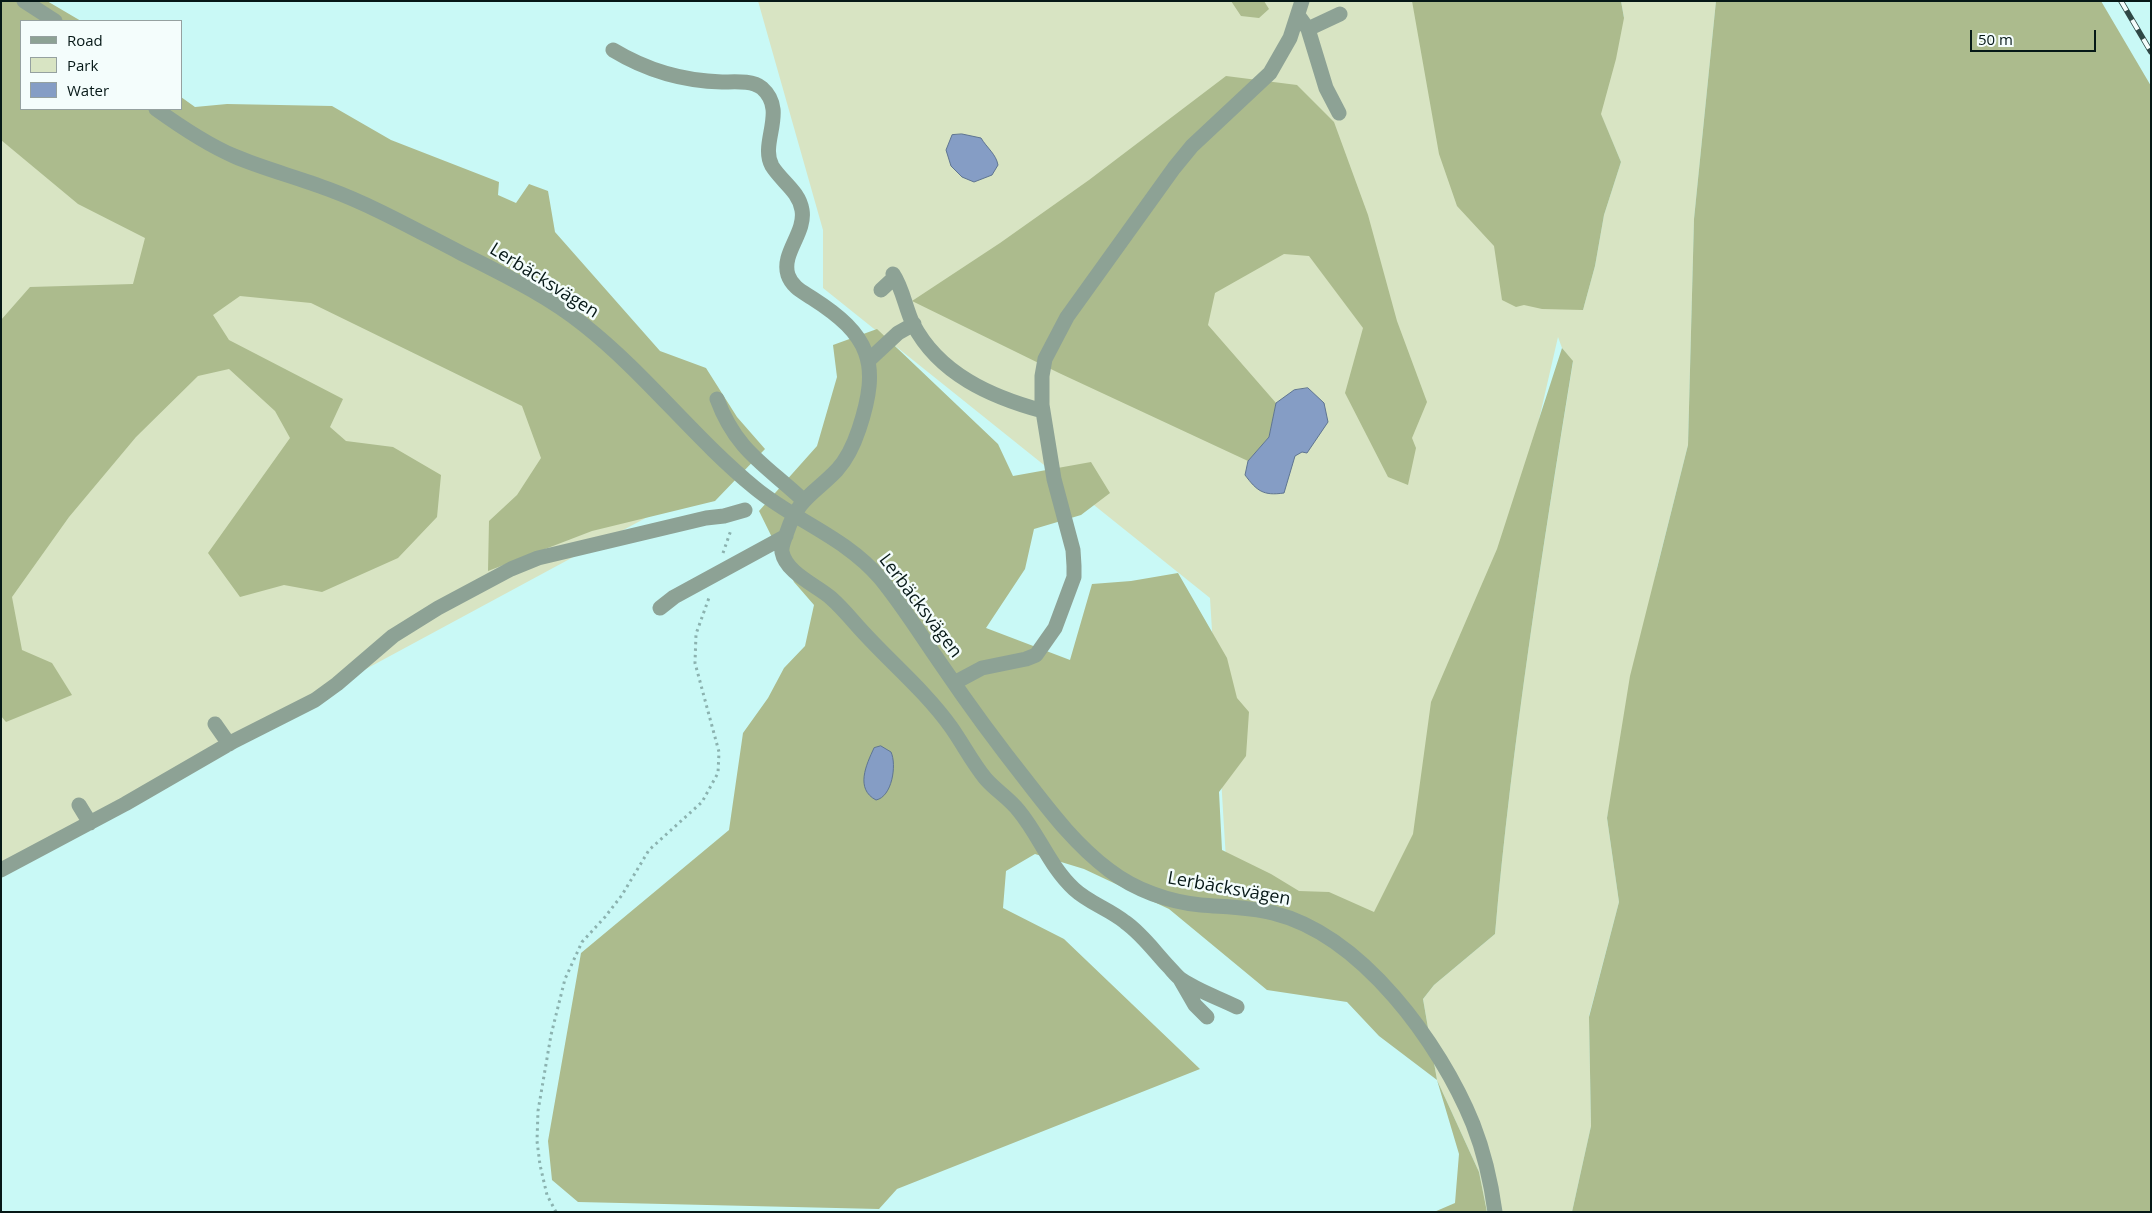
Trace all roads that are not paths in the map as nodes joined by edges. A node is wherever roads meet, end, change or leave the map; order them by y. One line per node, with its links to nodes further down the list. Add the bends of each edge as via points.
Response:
1 (24, 1): 4 (street)
2 (1300, 8): 5 (street); 13 (street, via 1286,48 1270,73 1192,146 1067,317 1045,359)
3 (1340, 14): 5 (street)
4 (52, 20)
5 (1308, 29): 8 (street, via 1326,88)
6 (613, 50): 11 (street, via 651,69 697,81 743,82 763,89 773,111 768,149 770,160 795,194 802,210 801,226 788,260 788,275 799,290 850,327)
7 (157, 110): 16 (street, Lerbäcksvägen, via 217,148 367,205 564,310 619,355 742,477)
8 (1339, 113)
9 (881, 290): 10 (street, via 894,275)
10 (914, 324): 11 (street, via 898,333); 13 (street, via 931,350 958,375 991,393)
11 (869, 360): 14 (street, via 869,396 856,440 836,471)
12 (717, 399): 14 (street, via 729,425 750,454)
13 (1043, 411): 21 (street, via 1054,479 1073,550 1074,577 1055,628 1036,654 982,668)
14 (803, 500): 16 (street)
15 (745, 510): 23 (street, via 584,546 510,569 393,636 315,700)
16 (793, 514): 17 (street); 21 (street, Lerbäcksvägen, via 841,543 866,563 902,607)
17 (786, 536): 18 (street); 19 (street, via 782,553)
18 (765, 547): 19 (street); 20 (street)
19 (788, 565): 27 (street, via 832,598 926,698 951,727 976,768 1020,812 1072,887 1133,928)
20 (660, 608)
21 (954, 683): 30 (street, Lerbäcksvägen, via 1055,817 1112,873 1140,889 1170,899 1287,916 1324,934 1370,971 1421,1030 1456,1087 1482,1149)
22 (215, 724): 23 (street)
23 (229, 744): 25 (street)
24 (79, 805): 25 (street)
25 (90, 823): 26 (street)
26 (1, 870)
27 (1180, 980): 28 (street); 29 (street, via 1195,1005)
28 (1237, 1007)
29 (1207, 1017)
30 (1495, 1212)

